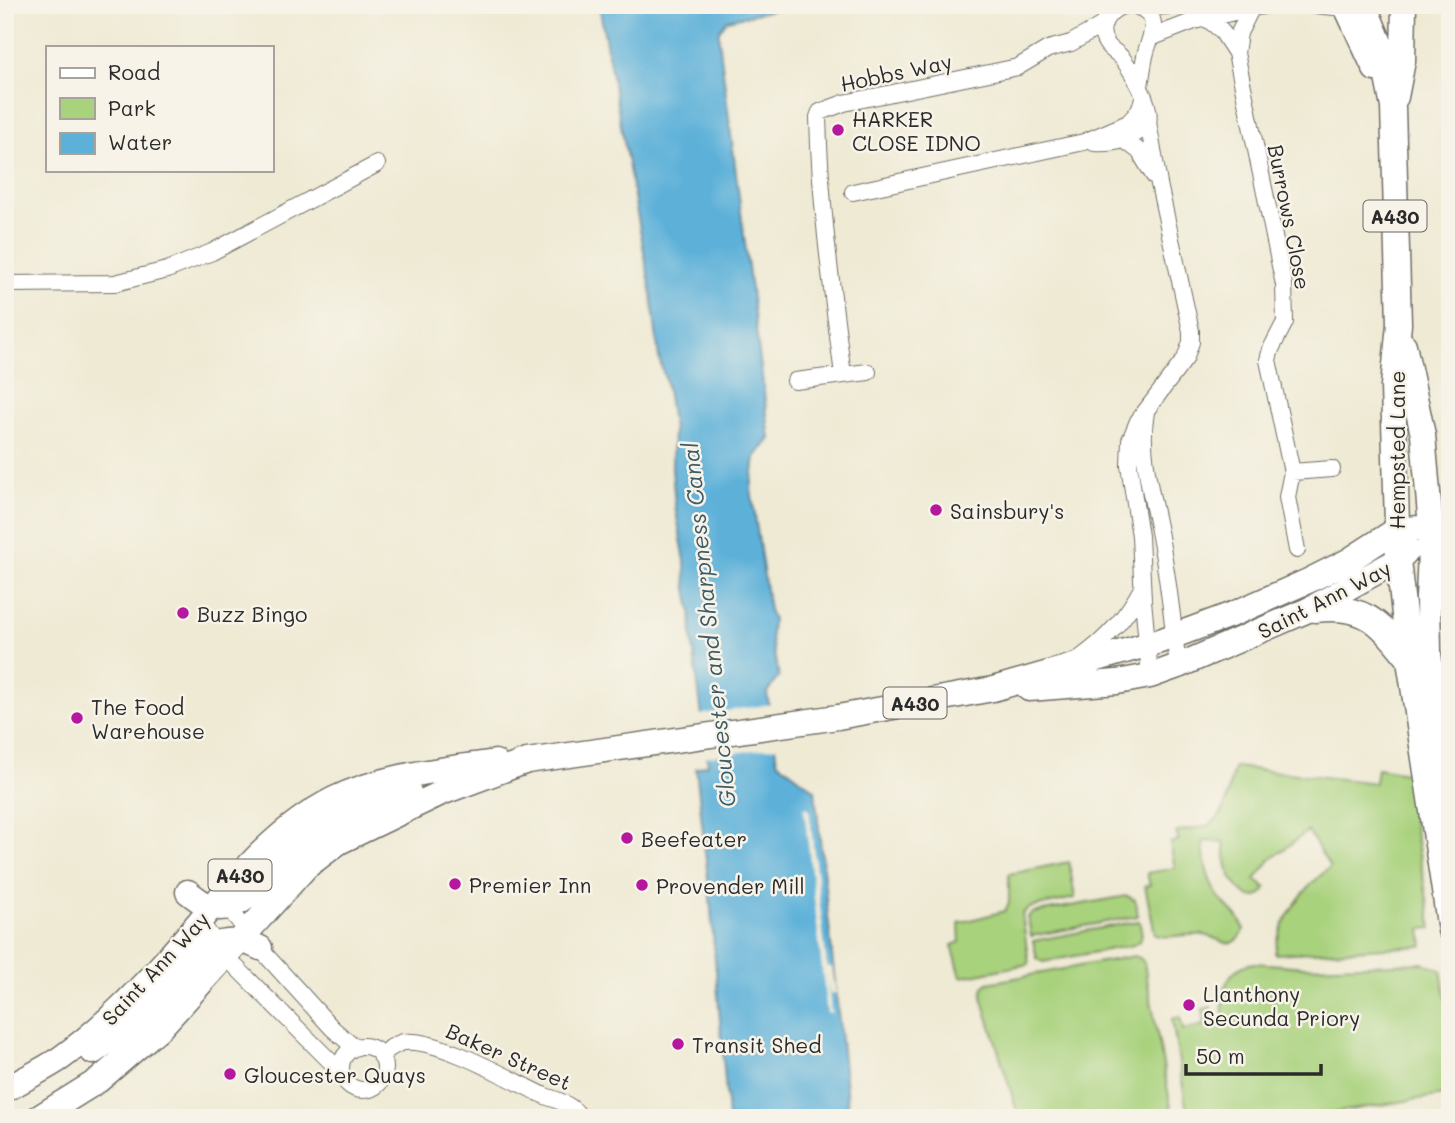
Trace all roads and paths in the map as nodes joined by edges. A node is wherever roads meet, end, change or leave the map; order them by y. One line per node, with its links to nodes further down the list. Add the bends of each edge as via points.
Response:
1 (1180, 5): 5 (street)
2 (1267, 5): 7 (street)
3 (1315, 5): 6 (street)
4 (1404, 5): 15 (main road, Hempsted Lane / A430, via 1403,61)
5 (1132, 6): 9 (street, via 1112,11); 10 (street, via 1152,20)
6 (1358, 8): 15 (main road, Hempsted Lane / A430, via 1380,43)
7 (1251, 9): 8 (street); 13 (street, Burrows Close, via 1239,33)
8 (1206, 18): 10 (street, via 1180,25); 13 (street, Burrows Close, via 1221,30)
9 (1104, 24): 11 (street, Hobbs Way); 12 (street, via 1104,39)
10 (1150, 42): 12 (street, via 1134,55); 14 (street)
11 (1071, 43): 12 (street); 25 (street, Hobbs Way, via 1010,69 820,112 828,252)
12 (1116, 53): 14 (street)
13 (1236, 53): 29 (street, Burrows Close, via 1284,285 1285,322 1268,360)
14 (1142, 93): 16 (street); 18 (street, via 1139,111 1128,123)
15 (1393, 107): 23 (main road, Hempsted Lane / A430)
16 (1148, 122): 17 (street); 20 (street)
17 (1124, 140): 18 (street); 20 (street, via 1139,151)
18 (1084, 142): 21 (street)
19 (377, 164): 22 (street, via 212,252 167,270 115,283)
20 (1159, 184): 27 (street, via 1191,342 1180,368)
21 (853, 192)
22 (5, 284)
23 (1399, 324): 30 (main road, Hempsted Lane / A430, via 1393,386); 30 (main road, Hempsted Lane, via 1423,435)
24 (869, 372): 25 (street)
25 (843, 375): 26 (street)
26 (795, 381)
27 (1146, 412): 32 (street, via 1133,429 1128,454); 34 (street, via 1147,463)
28 (1332, 469): 29 (street)
29 (1292, 472): 31 (street, Burrows Close, via 1287,497)
30 (1417, 536): 33 (main road, Saint Ann Way); 34 (main road, Saint Ann Way / A430, via 1361,553 1233,614); 36 (main road, Hempsted Lane / A430); 43 (main road, via 1427,598)
31 (1297, 550)
32 (1143, 586): 35 (street); 38 (street, via 1109,635)
33 (1308, 610): 36 (main road, via 1331,608 1365,614); 37 (main road, Saint Ann Way)
34 (1174, 635): 35 (main road, Saint Ann Way / A430); 37 (street)
35 (1147, 645): 38 (main road, Saint Ann Way / A430); 39 (street)
36 (1409, 660): 43 (main road, A430)
37 (1178, 667): 39 (main road, Saint Ann Way)
38 (1066, 669): 40 (main road, Saint Ann Way / A430)
39 (1150, 676): 40 (main road, Saint Ann Way, via 1088,686)
40 (993, 689): 41 (main road, Saint Ann Way / A430, via 838,717)
41 (527, 761): 42 (main road, Saint Ann Way / A430); 45 (main road, Saint Ann Way / A430, via 392,779 336,798 286,829 254,859)
42 (495, 774): 45 (main road, via 380,800 352,812 297,845 240,902); 47 (main road, Saint Ann Way / A430, via 441,793 339,842 306,867)
43 (1440, 798): 46 (main road, A430)
44 (188, 892): 45 (main road)
45 (215, 908): 47 (street); 47 (street); 51 (main road, Saint Ann Way / A430, via 104,1024 59,1059)
46 (1450, 930)
47 (238, 944): 48 (street); 50 (street); 52 (main road, via 201,952 112,1039 43,1082); 54 (main road, Saint Ann Way / A430, via 127,1057)
48 (355, 1048): 49 (street, via 367,1046); 50 (street, via 344,1057)
49 (380, 1055): 50 (street, via 384,1074 368,1090 349,1086); 53 (street, Baker Street, via 401,1042 424,1042 558,1100)
50 (341, 1072)
51 (5, 1090)
52 (5, 1096)
53 (578, 1114)
54 (38, 1118)

